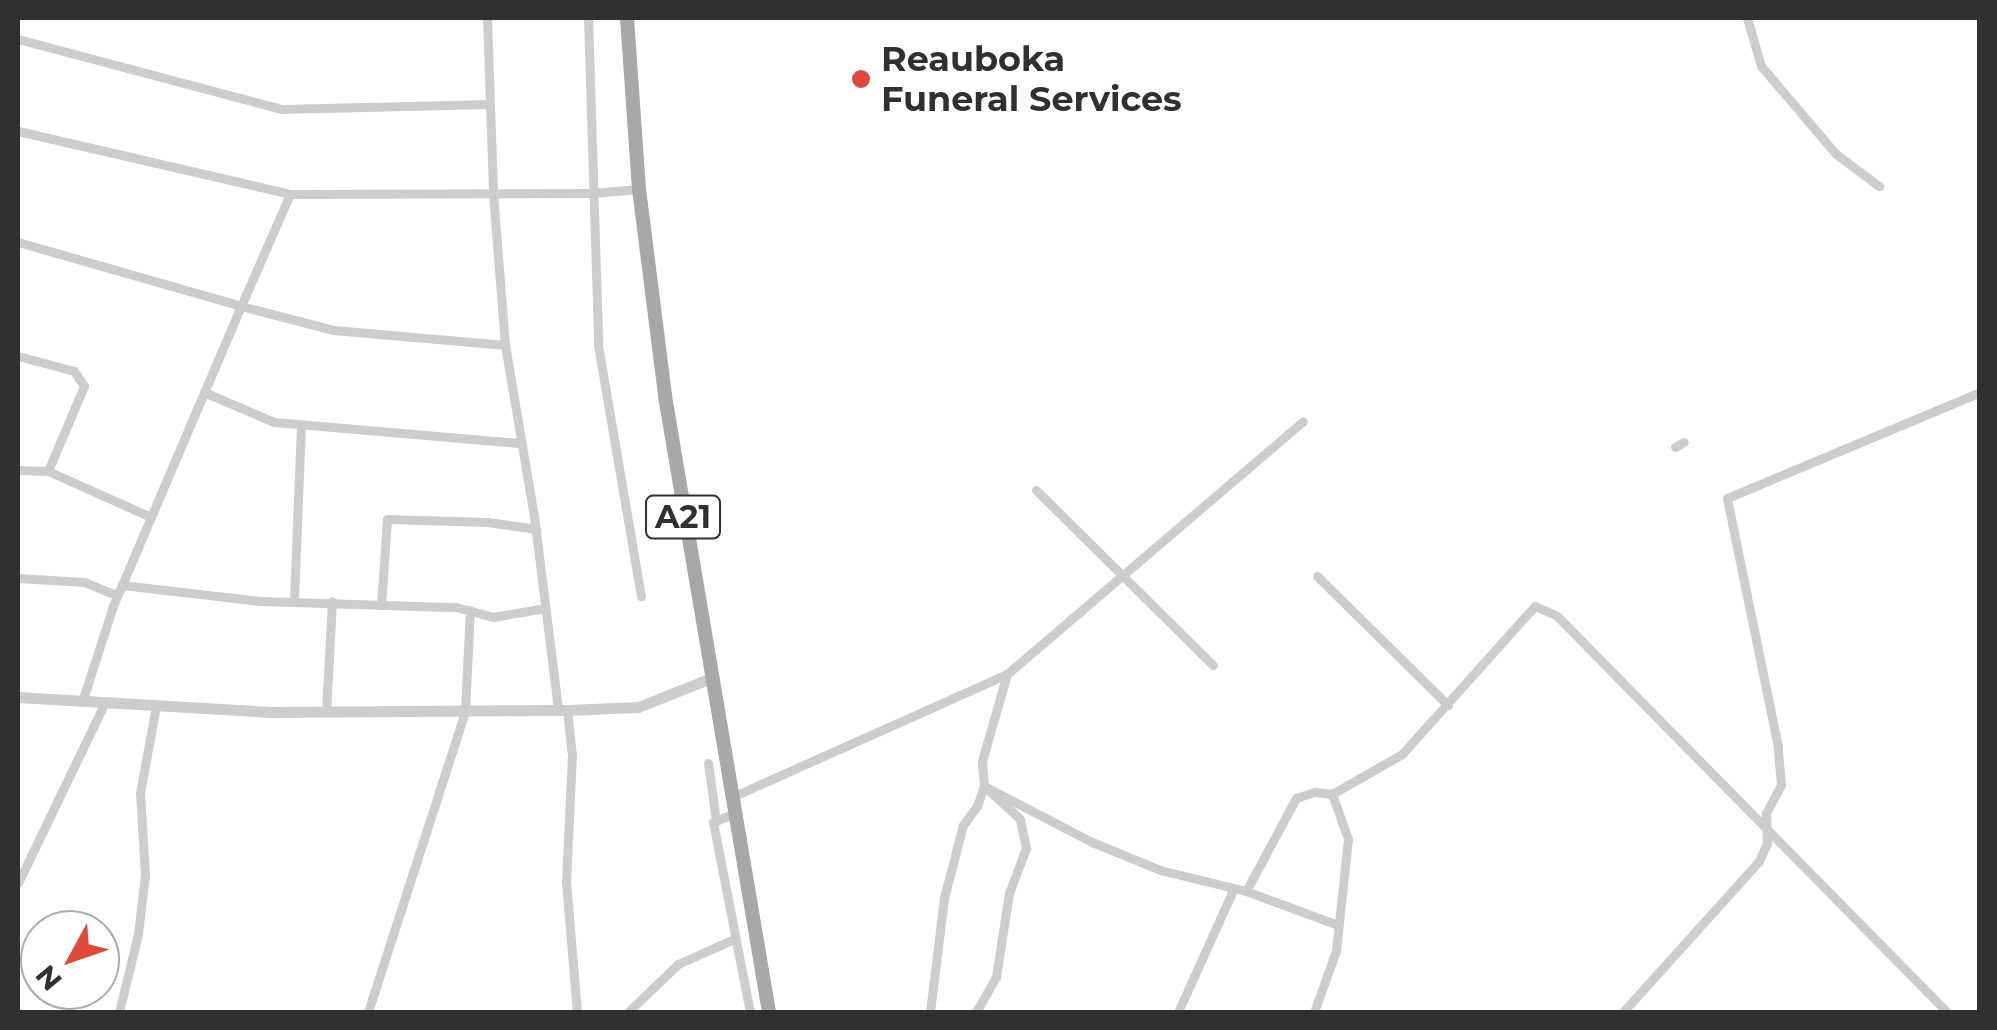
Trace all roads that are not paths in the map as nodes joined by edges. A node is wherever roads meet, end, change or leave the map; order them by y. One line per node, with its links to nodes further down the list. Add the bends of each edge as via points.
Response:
1 (487, 18): 6 (street)
2 (588, 18): 11 (street)
3 (628, 18): 9 (main road, A21)
4 (1747, 18): 8 (street, via 1762,66 1836,154)
5 (18, 40): 6 (street, via 282,109)
6 (490, 104): 10 (street)
7 (18, 131): 12 (street)
8 (1879, 186)
9 (639, 189): 11 (street); 39 (main road, A21, via 667,414)
10 (493, 193): 11 (street); 12 (street); 15 (street)
11 (592, 193): 31 (street, via 600,362)
12 (290, 194): 14 (street)
13 (18, 242): 14 (street)
14 (241, 306): 15 (street, via 333,330); 18 (street)
15 (505, 346): 21 (street)
16 (18, 356): 23 (street, via 74,372 84,386)
17 (1980, 392): 53 (street, via 1727,498 1778,747 1781,784)
18 (206, 394): 20 (street); 25 (street)
19 (1303, 421): 27 (street)
20 (301, 426): 21 (street); 32 (street)
21 (521, 443): 26 (street)
22 (18, 470): 23 (street)
23 (48, 471): 25 (street)
24 (1036, 490): 27 (street)
25 (152, 517): 30 (street)
26 (536, 529): 34 (street, via 387,519); 35 (street)
27 (1122, 573): 37 (street); 38 (street)
28 (1317, 576): 43 (street)
29 (18, 578): 30 (street)
30 (120, 590): 32 (street); 41 (street)
31 (642, 596)
32 (294, 600): 33 (street)
33 (332, 601): 34 (street); 47 (street)
34 (381, 605): 36 (street)
35 (545, 608): 36 (street, via 493,617); 45 (street)
36 (470, 610): 46 (street)
37 (1212, 665)
38 (1007, 674): 49 (street, via 982,760); 51 (street)
39 (711, 678): 45 (street, via 638,707); 51 (main road, A21)
40 (18, 697): 41 (street)
41 (82, 702): 42 (street)
42 (104, 704): 44 (street); 54 (street)
43 (1448, 705): 50 (street, via 1402,754); 53 (street, via 1536,606 1557,616)
44 (156, 706): 47 (street); 59 (street, via 140,793 145,874 138,934)
45 (562, 710): 46 (street); 61 (street, via 572,755 566,881)
46 (466, 711): 47 (street); 60 (street)
47 (326, 712)
48 (708, 762): 52 (street)
49 (984, 786): 55 (street, via 1092,842); 65 (street, via 963,825 944,898); 66 (street, via 1020,819 1026,848 1009,893 996,977)
50 (1332, 794): 56 (street, via 1296,798); 57 (street, via 1348,840)
51 (733, 805): 52 (street); 64 (main road, A21)
52 (716, 821): 58 (street)
53 (1765, 828): 69 (street, via 1759,862); 70 (street)
54 (18, 883)
55 (1232, 890): 56 (street); 67 (street)
56 (1246, 891): 57 (street)
57 (1338, 925): 68 (street)
58 (734, 939): 62 (street, via 678,964); 63 (street)
59 (119, 1012)
60 (368, 1012)
61 (578, 1012)
62 (628, 1012)
63 (750, 1012)
64 (769, 1012)
65 (930, 1012)
66 (976, 1012)
67 (1178, 1012)
68 (1314, 1012)
69 (1623, 1012)
70 (1945, 1012)

